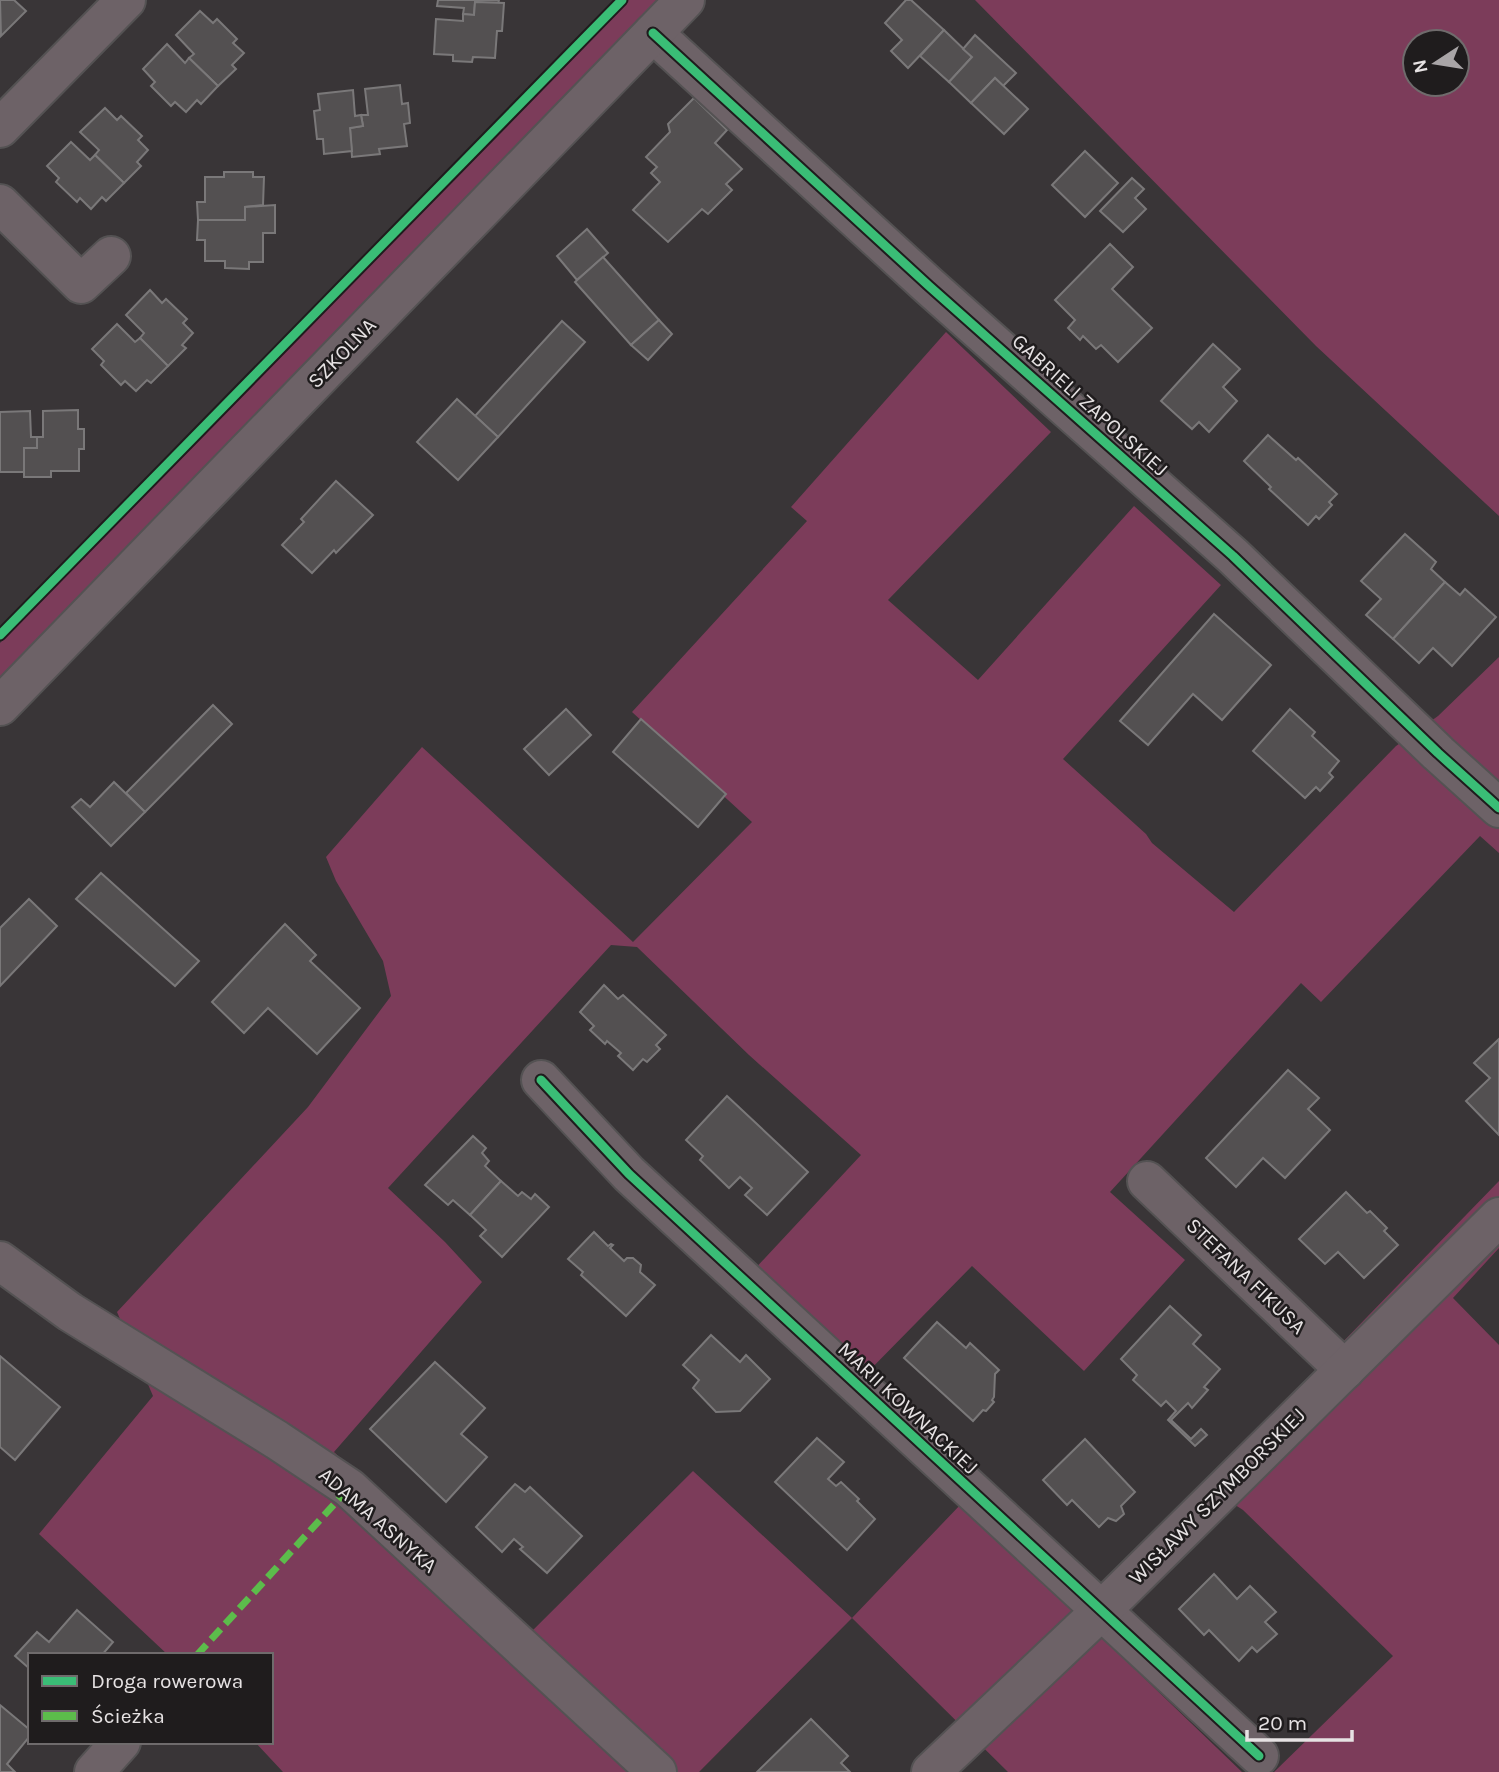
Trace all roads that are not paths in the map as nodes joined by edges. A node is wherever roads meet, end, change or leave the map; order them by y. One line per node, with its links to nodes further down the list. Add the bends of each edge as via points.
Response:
1 (126, 0): 4 (street)
2 (685, 0): 3 (street, SZKOLNA)
3 (653, 33): 7 (street, SZKOLNA); 8 (street, GABRIELI ZAPOLSKIEJ, via 1233,556)
4 (0, 128)
5 (0, 204): 6 (street, via 81,284)
6 (111, 256)
7 (0, 706)
8 (1499, 808)
9 (541, 1080): 14 (street, MARII KOWNACKIEJ, via 629,1174)
10 (1147, 1181): 13 (street, STEFANA FIKUSA)
11 (1499, 1217): 13 (street, WISŁAWY SZYMBORSKIEJ)
12 (0, 1261): 18 (street, ADAMA ASNYKA, via 70,1312 349,1488)
13 (1345, 1370): 14 (street, WISŁAWY SZYMBORSKIEJ)
14 (1102, 1610): 16 (street, MARII KOWNACKIEJ); 19 (street, WISŁAWY SZYMBORSKIEJ)
15 (119, 1744): 17 (street)
16 (1259, 1756)
17 (93, 1772)
18 (657, 1772)
19 (931, 1772)

